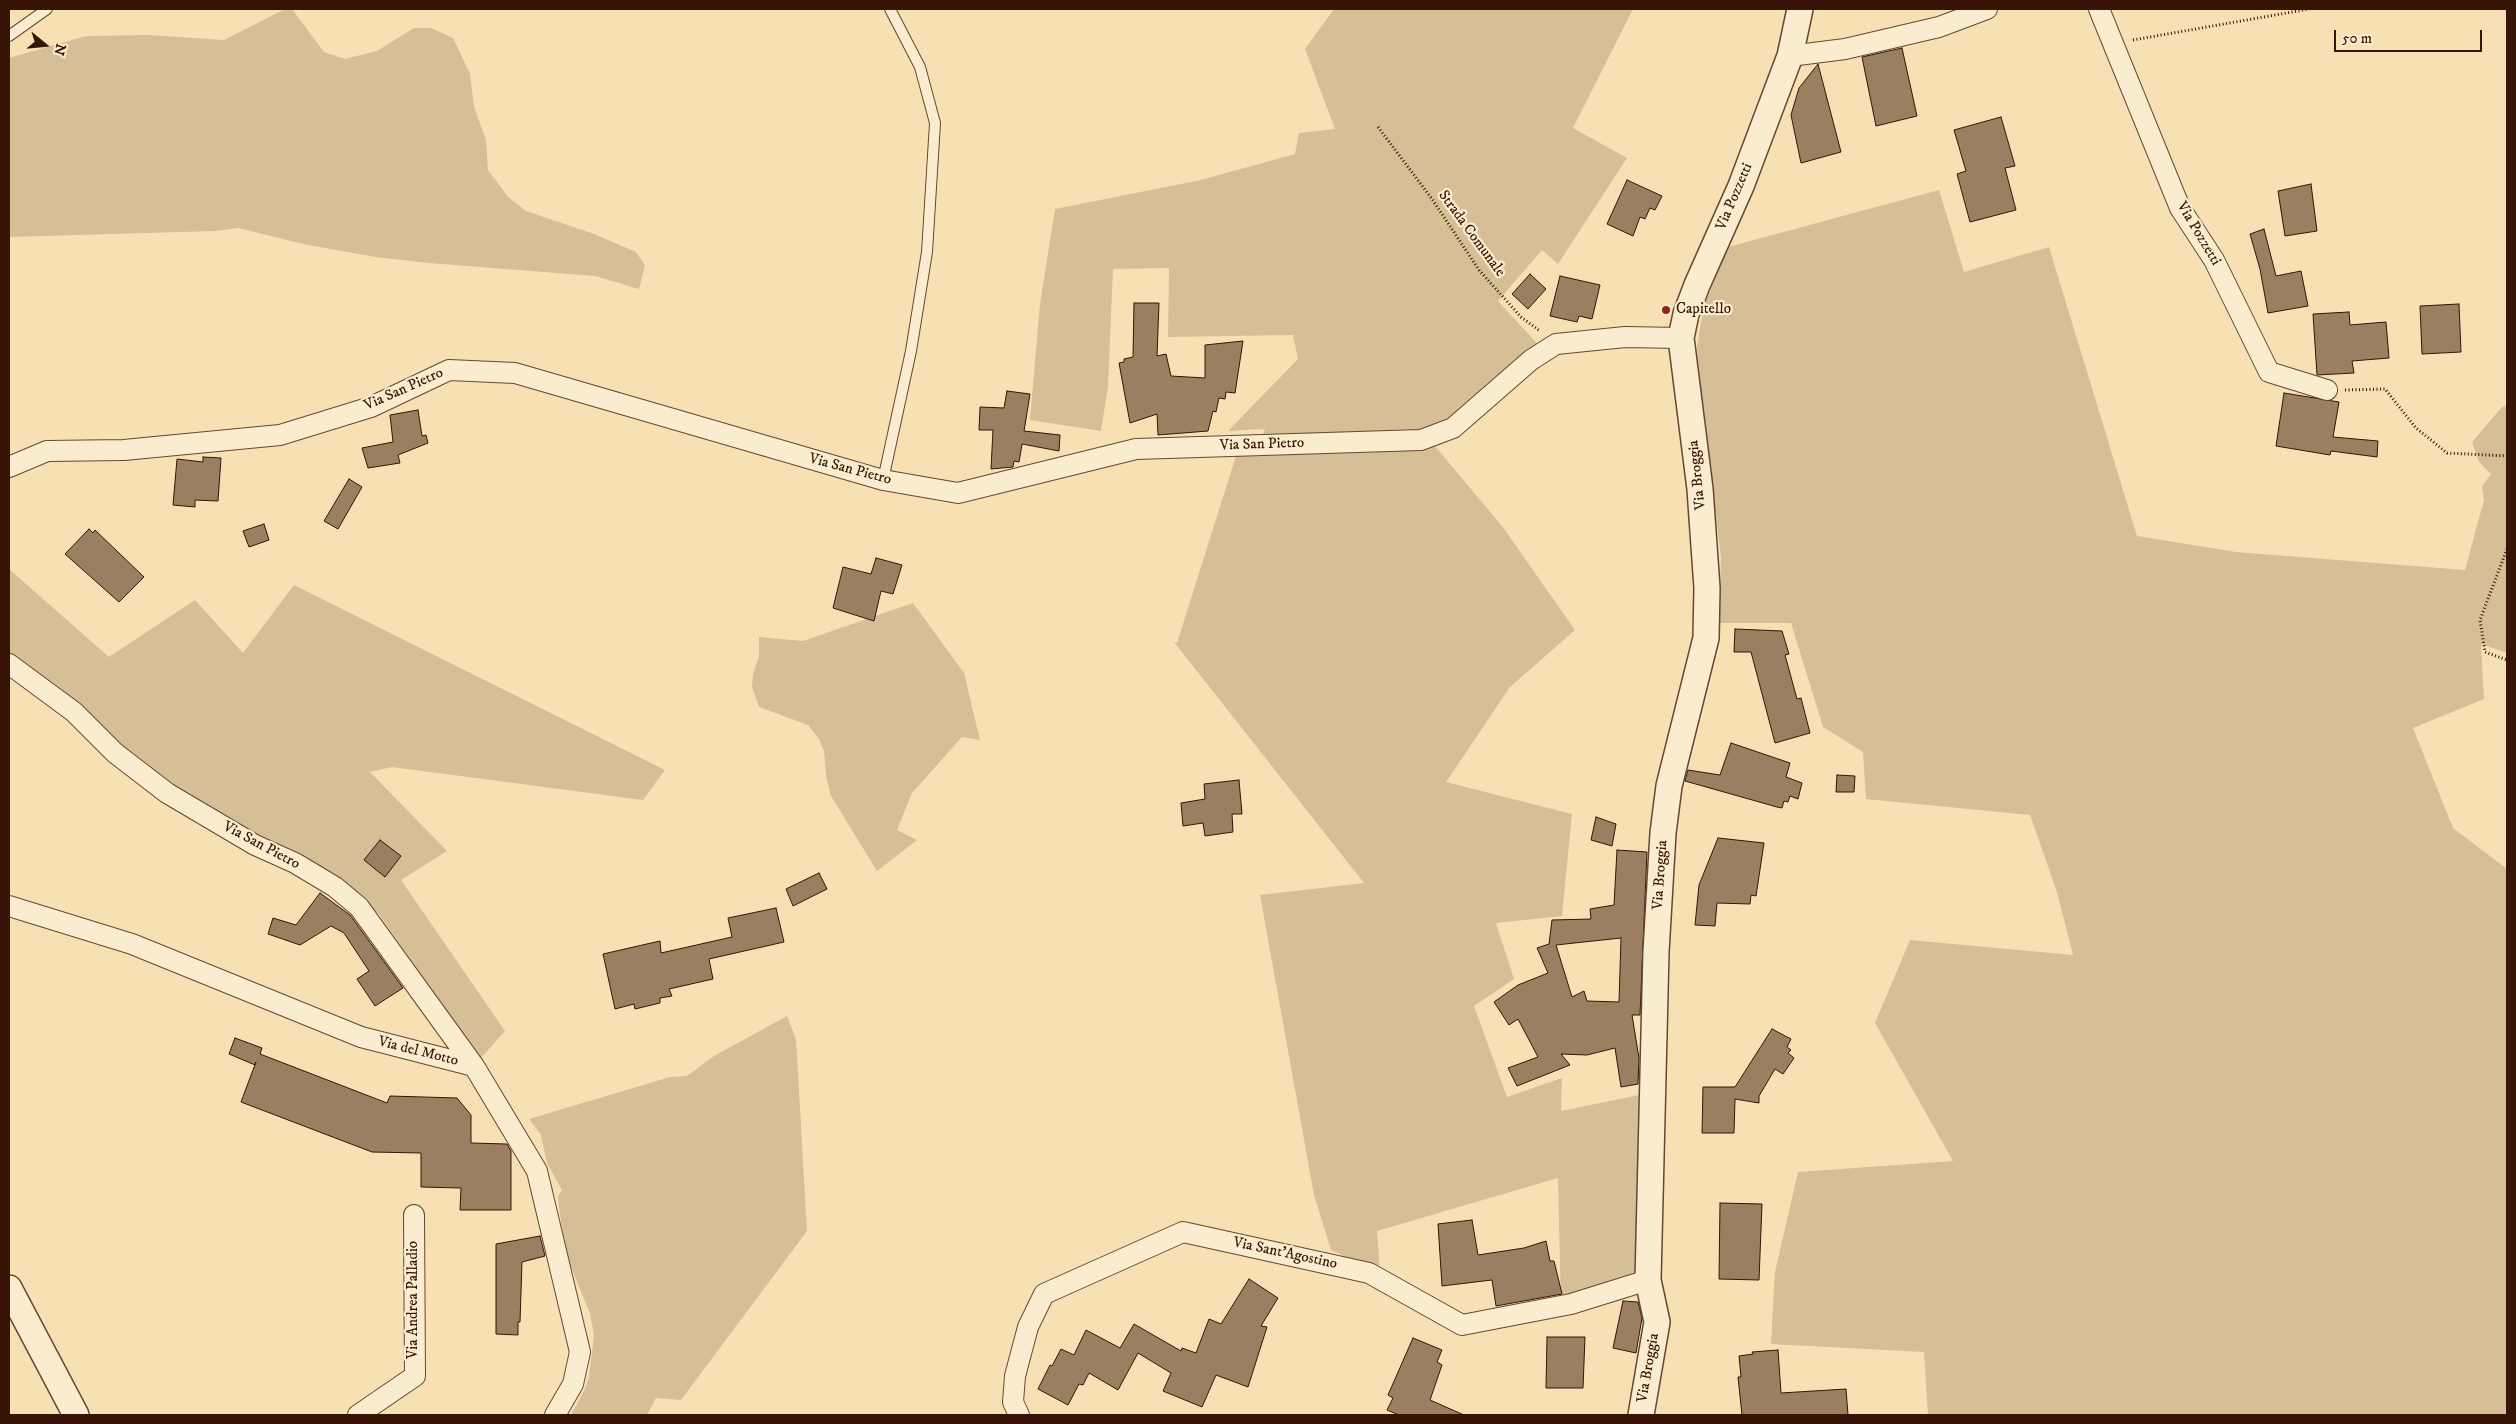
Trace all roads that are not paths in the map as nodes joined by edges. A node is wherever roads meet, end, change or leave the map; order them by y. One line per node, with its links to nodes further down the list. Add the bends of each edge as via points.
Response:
1 (47, 9): 6 (lane)
2 (890, 9): 11 (lane, via 920,67 935,123 926,252 911,351)
3 (1800, 9): 7 (street, Via Pozzetti)
4 (1987, 9): 7 (street, via 1939,27 1845,49)
5 (2099, 9): 9 (street, Via Pozzetti, via 2180,208 2214,260 2269,372)
6 (9, 36)
7 (1790, 56): 8 (street, Via Pozzetti, via 1741,186 1697,285 1686,314)
8 (1682, 338): 11 (street, Via San Pietro, via 1625,337 1556,344 1531,360 1453,428 1421,440 1136,449 958,493); 16 (street, Via Broggia, via 1700,489 1707,588 1706,638 1669,786 1663,833 1656,952)
9 (2327, 390)
10 (9, 467): 11 (street, Via San Pietro, via 47,450 124,450 280,435 371,406 449,370 516,373)
11 (883, 480)
12 (9, 664): 14 (street, Via San Pietro, via 74,712 115,753 167,794 256,845 295,862 353,902)
13 (9, 906): 14 (street, Via del Motto, via 132,944 362,1037)
14 (474, 1066): 20 (street, Via del Motto, via 537,1171 580,1352 573,1384)
15 (414, 1215): 19 (street, Via Andrea Palladio, via 415,1376)
16 (1648, 1280): 21 (street, Via Sant'Agostino, via 1571,1304 1462,1324 1369,1273 1184,1232 1044,1294 1028,1327 1015,1376 1013,1402); 22 (street, Via Broggia, via 1657,1322)
17 (9, 1288): 18 (street)
18 (76, 1415)
19 (358, 1415)
20 (555, 1415)
21 (1019, 1415)
22 (1641, 1415)

